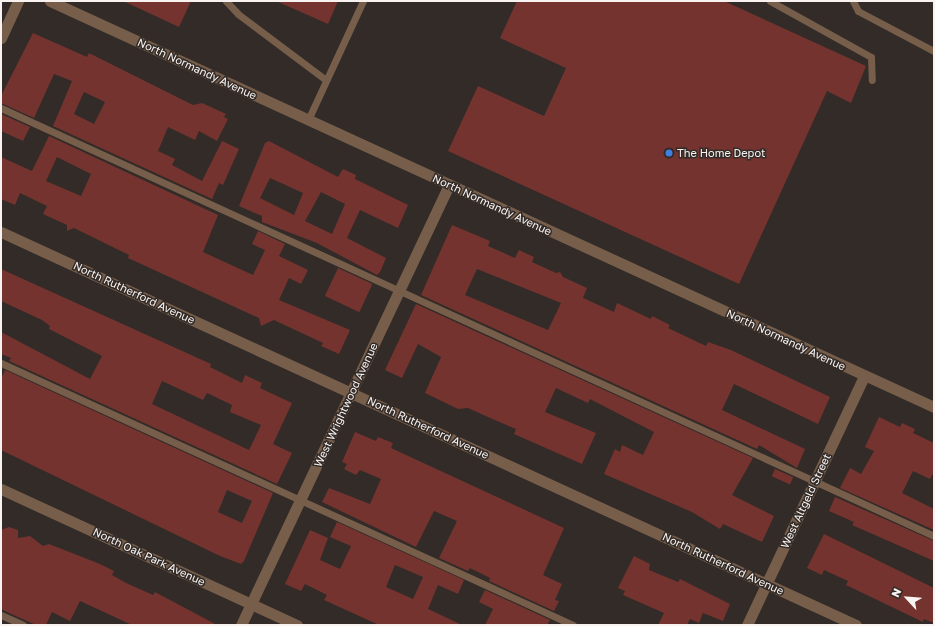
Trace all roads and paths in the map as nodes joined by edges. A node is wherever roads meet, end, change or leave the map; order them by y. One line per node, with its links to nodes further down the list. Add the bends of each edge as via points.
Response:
1 (18, 1): 7 (street)
2 (50, 1): 12 (street, North Normandy Avenue)
3 (226, 1): 9 (lane, via 238,14)
4 (363, 1): 9 (lane)
5 (770, 1): 10 (lane, via 871,57)
6 (853, 1): 8 (lane, via 858,11)
7 (1, 38)
8 (934, 51)
9 (326, 80): 12 (lane)
10 (872, 80)
11 (1, 108): 15 (lane)
12 (308, 120): 13 (street, North Normandy Avenue)
13 (450, 185): 15 (street, West Wrightwood Avenue); 17 (street, North Normandy Avenue)
14 (1, 232): 18 (street, North Rutherford Avenue)
15 (399, 292): 18 (street, West Wrightwood Avenue); 20 (lane)
16 (1, 363): 22 (lane)
17 (864, 376): 19 (street, North Normandy Avenue); 20 (street, West Altgeld Street)
18 (351, 393): 22 (street, West Wrightwood Avenue); 24 (street, North Rutherford Avenue)
19 (934, 408)
20 (814, 482): 23 (lane); 24 (street, West Altgeld Street)
21 (1, 489): 25 (street, North Oak Park Avenue)
22 (301, 500): 25 (street, West Wrightwood Avenue); 30 (lane)
23 (934, 536)
24 (766, 584): 31 (street, West Altgeld Street); 32 (street, North Rutherford Avenue)
25 (251, 604): 28 (street, West Wrightwood Avenue); 29 (street, North Oak Park Avenue)
26 (1, 615): 27 (lane)
27 (23, 625)
28 (241, 625)
29 (297, 625)
30 (573, 625)
31 (747, 625)
32 (856, 625)

